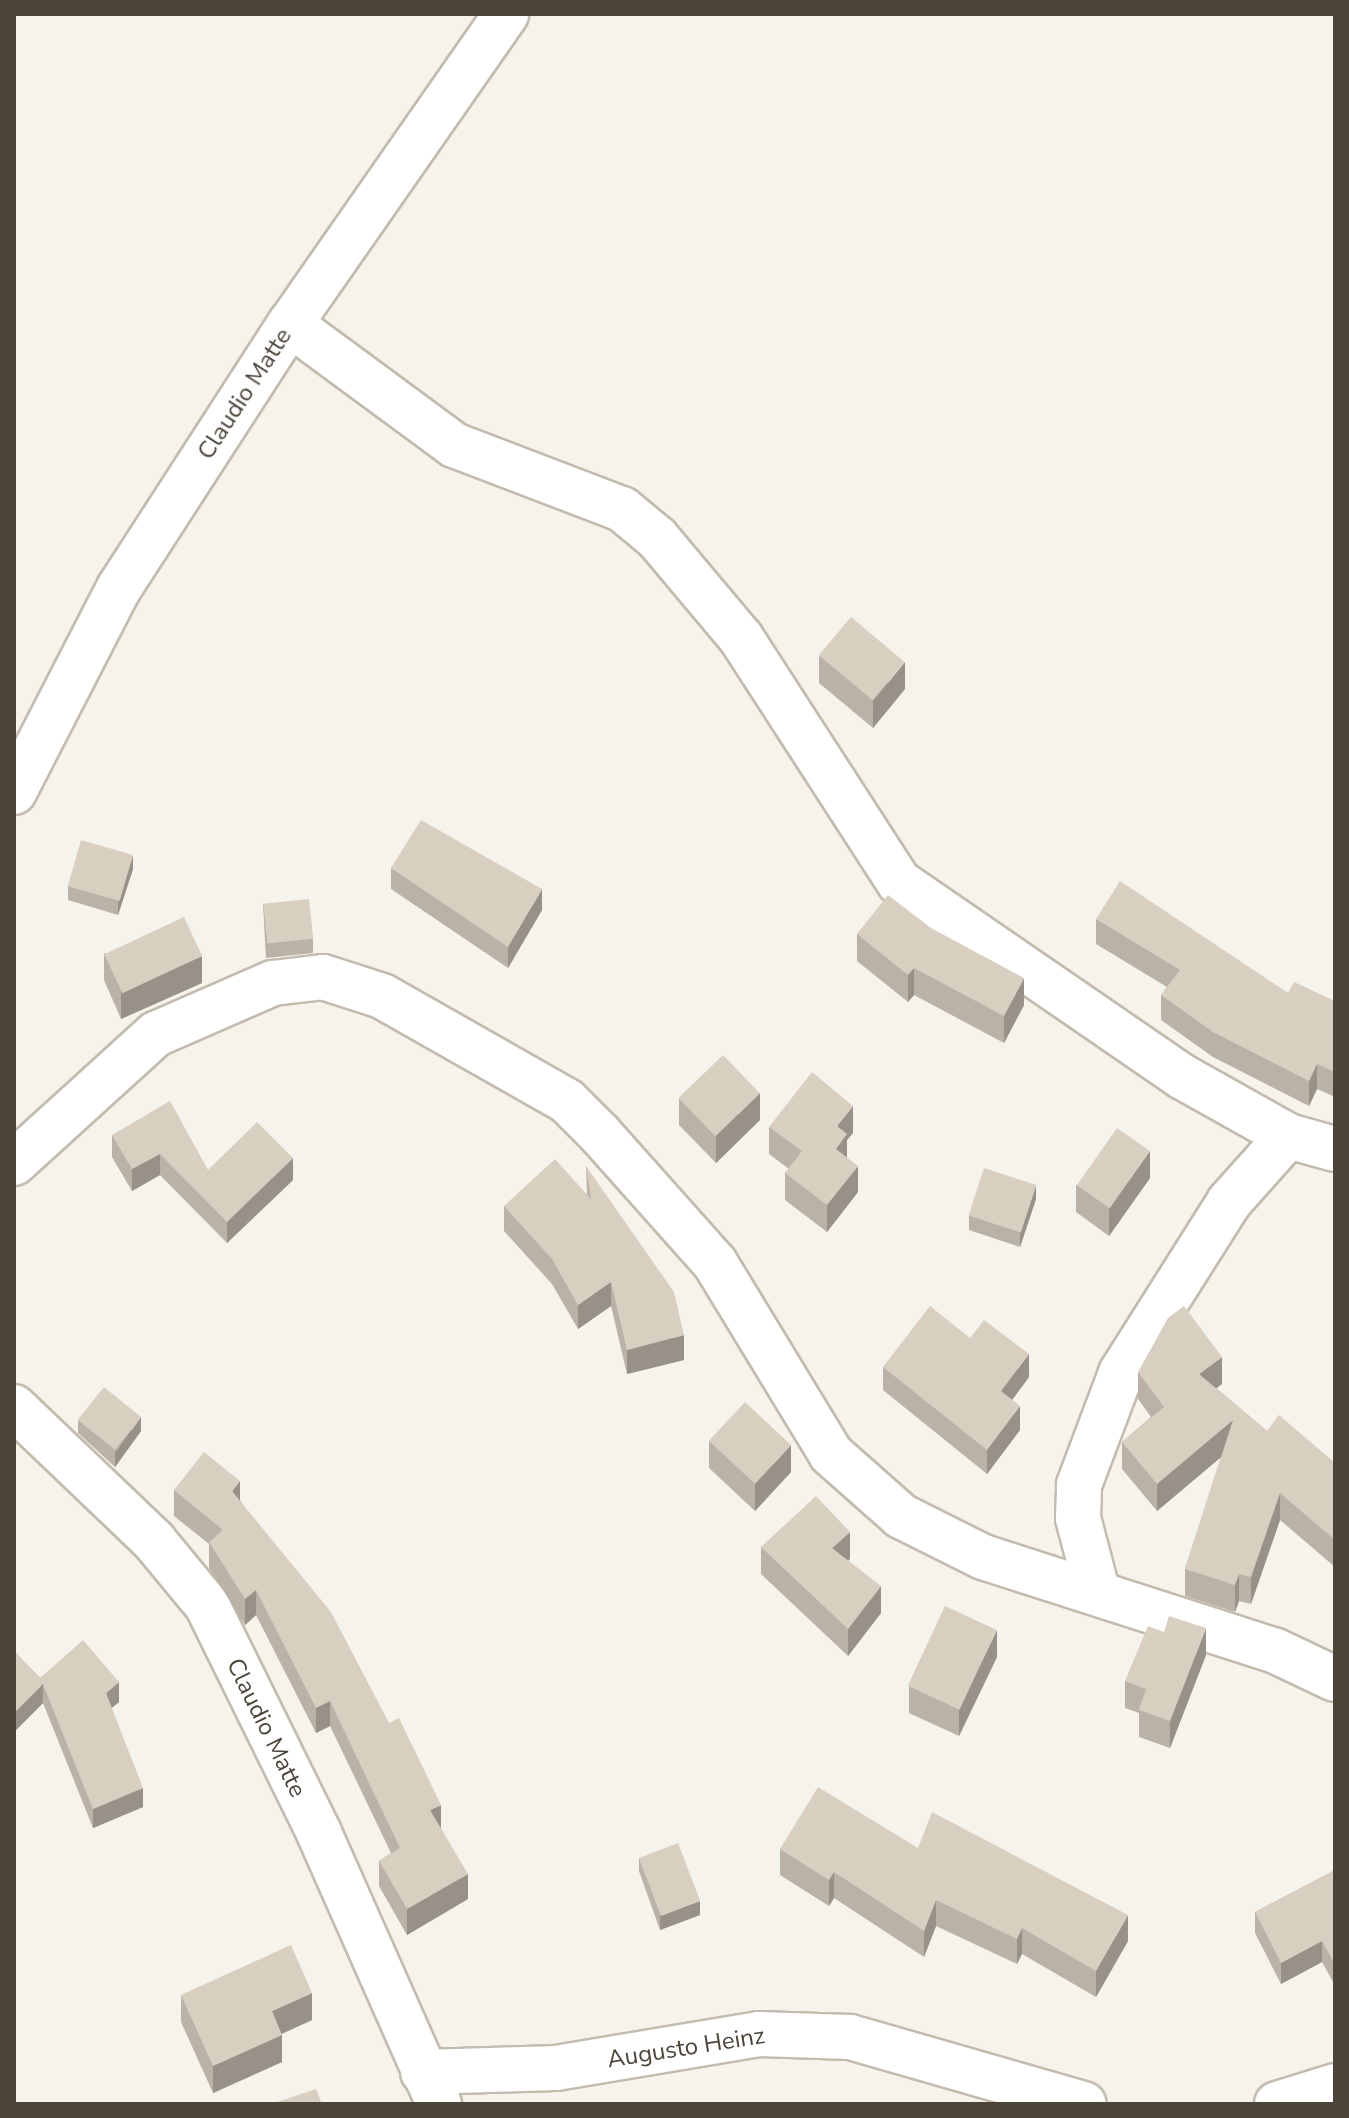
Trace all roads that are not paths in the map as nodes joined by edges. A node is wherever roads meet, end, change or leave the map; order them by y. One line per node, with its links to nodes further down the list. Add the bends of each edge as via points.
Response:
1 (506, 14): 2 (street, Claudio Matte)
2 (290, 324): 3 (street, Claudio Matte, via 119,588); 4 (street, via 454,445 622,509 657,538 741,638 899,882 1183,1077)
3 (14, 792)
4 (1288, 1136): 5 (street); 8 (street, via 1183,1267 1095,1432 1078,1518)
5 (1335, 1149)
6 (14, 1163): 8 (street, via 156,1034 273,983 323,977 382,996 578,1112 715,1263 831,1454 901,1516 983,1557)
7 (14, 1407): 11 (street, Claudio Matte, via 154,1541 207,1605 319,1833)
8 (1097, 1590): 9 (street)
9 (1335, 1679)
10 (1335, 2086): 13 (street)
11 (431, 2088): 12 (street, Augusto Heinz, via 759,2034 850,2037)
12 (1084, 2104)
13 (1277, 2104)

